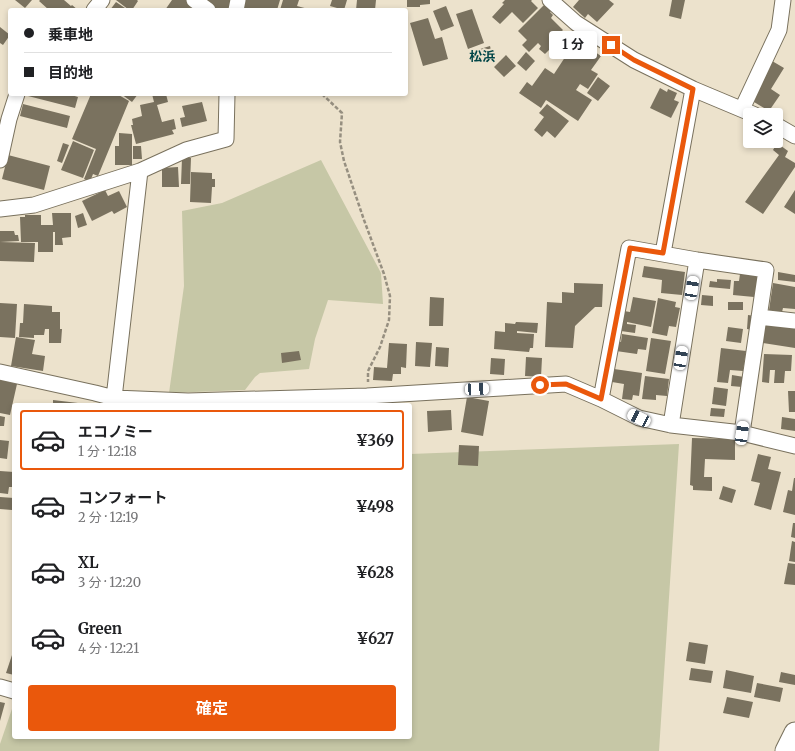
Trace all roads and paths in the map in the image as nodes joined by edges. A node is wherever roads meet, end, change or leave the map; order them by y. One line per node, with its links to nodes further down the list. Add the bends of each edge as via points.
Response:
1 (102, 0): 5 (street)
2 (194, 0): 6 (street)
3 (550, 0): 7 (street, via 576,23 634,60)
4 (783, 0): 11 (street, via 779,30)
5 (96, 8)
6 (205, 8)
7 (693, 89): 12 (street); 18 (street)
8 (16, 96): 15 (street)
9 (227, 96): 16 (street, via 226,139 186,150)
10 (324, 96): 23 (path, via 342,113 340,142 344,161 390,296 388,322 380,347 368,371)
11 (750, 108)
12 (743, 110)
13 (783, 129): 14 (street)
14 (795, 136)
15 (0, 160)
16 (140, 171): 17 (street, via 34,205); 24 (street)
17 (0, 209)
18 (663, 253): 19 (street); 25 (street, via 630,248)
19 (697, 260): 20 (street, via 766,270); 26 (street)
20 (759, 316): 21 (street); 27 (street)
21 (795, 321)
22 (0, 372): 24 (street)
23 (367, 396): 24 (street, via 188,401); 25 (street, via 566,384)
24 (114, 398)
25 (601, 399): 26 (street, via 639,418)
26 (671, 425): 27 (street)
27 (742, 433): 28 (street)
28 (795, 446)
29 (0, 687): 30 (street)
30 (12, 690)
31 (795, 733): 32 (main road)
32 (786, 751)

